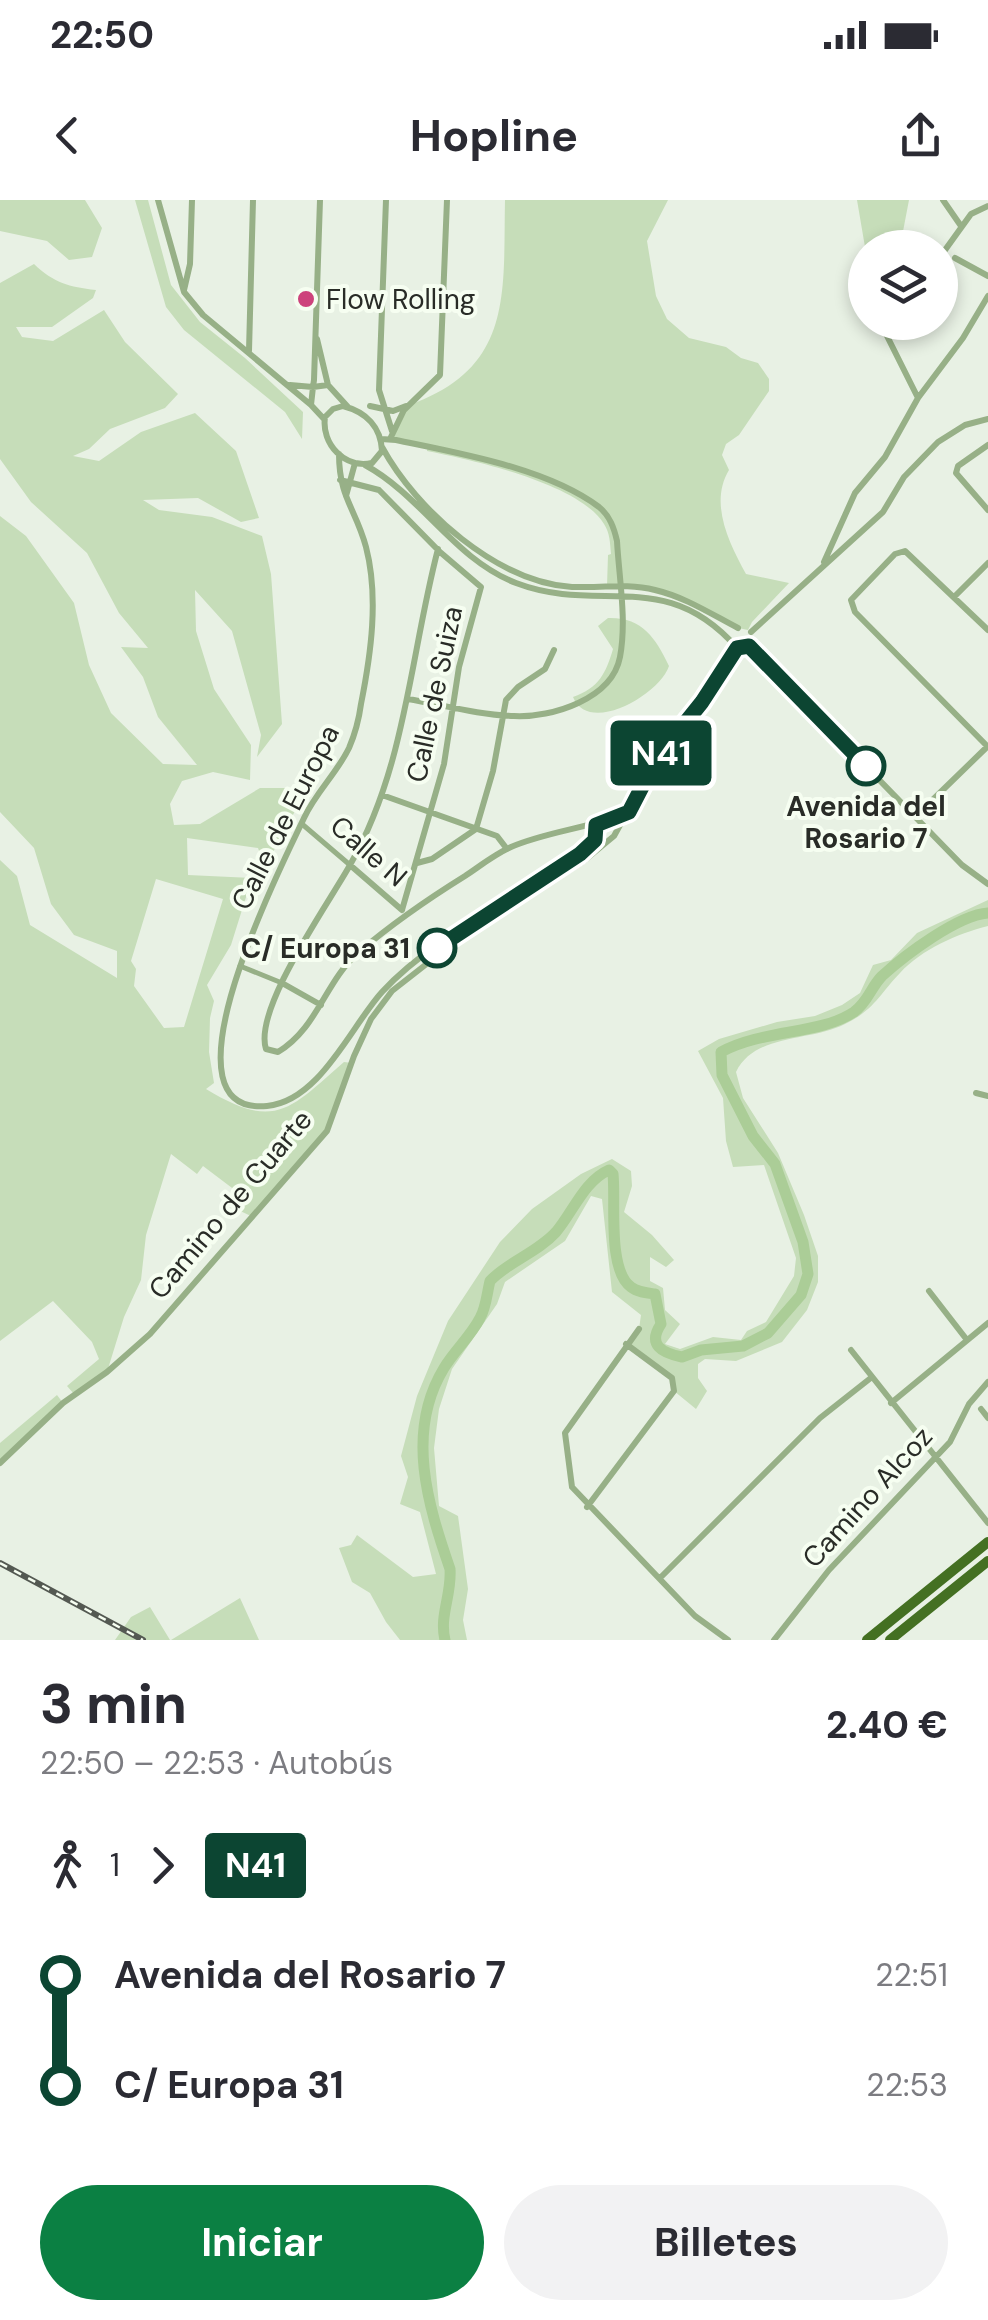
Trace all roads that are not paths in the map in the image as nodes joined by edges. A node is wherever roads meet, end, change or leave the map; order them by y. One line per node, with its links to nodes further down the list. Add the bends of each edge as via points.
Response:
1 (158, 200): 13 (street)
2 (192, 200): 12 (street)
3 (253, 200): 19 (street)
4 (320, 200): 17 (street)
5 (386, 200): 23 (street)
6 (447, 200): 25 (street, via 440,374)
7 (944, 200): 9 (street)
8 (986, 204): 9 (street)
9 (960, 226): 10 (street)
10 (957, 230)
11 (958, 260): 14 (street)
12 (190, 264): 13 (street); 15 (street)
13 (178, 274): 15 (street)
14 (988, 276)
15 (184, 292): 19 (street)
16 (988, 296): 24 (street)
17 (316, 338): 21 (street); 22 (street)
18 (889, 340): 24 (street)
19 (248, 352): 20 (street)
20 (284, 382): 22 (street); 26 (street)
21 (328, 385): 22 (street); 28 (street)
22 (313, 386): 26 (street)
23 (379, 390): 27 (street); 29 (street)
24 (918, 398): 43 (street)
25 (411, 403): 29 (street); 33 (street)
26 (311, 405): 31 (street)
27 (370, 406): 29 (street); 30 (street)
28 (349, 408): 30 (street); 31 (street, via 333,408)
29 (383, 409): 33 (street)
30 (358, 411): 34 (street)
31 (324, 419): 36 (street)
32 (988, 419): 44 (street, via 965,424 938,442 904,477 883,512)
33 (391, 435): 34 (street); 58 (street, via 496,462 566,490 598,507 613,526 621,613 620,657 612,678 586,699 540,714)
34 (381, 443): 38 (street, via 377,460); 49 (street, via 404,481 494,563 545,583 658,590)
35 (988, 445): 42 (street, via 956,474)
36 (339, 454): 37 (street); 39 (street, Calle de Europa)
37 (355, 464): 38 (street); 39 (street, Calle de Europa)
38 (365, 465): 52 (street, via 498,575 553,593 658,599)
39 (344, 481): 40 (street, Calle de Suiza); 41 (street, Calle de Europa)
40 (358, 486): 41 (street); 45 (street, Calle de Suiza, via 379,490)
41 (346, 496): 65 (street, Calle de Europa, via 366,548 372,597 368,662 346,755)
42 (988, 510)
43 (834, 537): 44 (street); 47 (street)
44 (844, 545): 47 (street)
45 (438, 549): 56 (street); 57 (street, Calle de Suiza, via 480,587)
46 (988, 563): 48 (street)
47 (822, 568): 51 (street)
48 (954, 597): 50 (street); 59 (street, via 903,551 851,605)
49 (738, 628): 51 (street); 52 (street)
50 (988, 630)
51 (751, 632): 53 (street)
52 (731, 638): 54 (street)
53 (749, 646): 54 (street); 63 (street)
54 (737, 648): 62 (street, Camino de Cuarte, via 657,758)
55 (554, 650): 58 (street, via 545,669 509,694)
56 (408, 699): 57 (street); 60 (street)
57 (454, 706): 58 (street); 61 (street, Calle de Suiza)
58 (502, 716): 67 (street)
59 (988, 746): 63 (street)
60 (382, 795): 61 (street); 70 (street)
61 (431, 812): 67 (street); 69 (street, Calle de Suiza)
62 (629, 812): 64 (street); 66 (street, Camino de Cuarte)
63 (916, 816): 71 (street)
64 (605, 822): 66 (street); 68 (street); 73 (street, Calle de Europa, via 580,854 396,979 340,1054 279,1104 246,1103 224,1078 224,1023)
65 (302, 824): 70 (street, Calle N); 73 (street, Calle de Europa)
66 (621, 827): 90 (street, Camino de Cuarte, via 586,860 392,991 354,1056 327,1131 150,1334)
67 (476, 829): 68 (street, via 500,838); 69 (street)
68 (507, 849): 72 (street)
69 (416, 863): 72 (street, Calle de Suiza)
70 (350, 865): 72 (street, Calle N); 74 (street)
71 (988, 884)
72 (404, 912): 75 (street, via 354,956)
73 (240, 966): 74 (street)
74 (282, 983): 75 (street); 75 (street, via 272,1002 266,1049 278,1052 291,1043)
75 (321, 1005)
76 (976, 1092): 77 (street)
77 (988, 1096)
78 (929, 1290): 81 (street)
79 (988, 1323): 81 (street)
80 (639, 1328): 82 (street)
81 (967, 1340): 86 (street)
82 (626, 1344): 91 (street, via 564,1433 572,1487); 91 (street, via 672,1378 674,1391)
83 (851, 1350): 84 (street)
84 (872, 1377): 86 (street); 95 (street, via 820,1418)
85 (988, 1382): 89 (street, Camino Alcoz)
86 (891, 1403): 89 (street)
87 (981, 1409): 88 (street)
88 (988, 1418)
89 (934, 1457): 92 (street); 97 (street, Camino Alcoz)
90 (0, 1463)
91 (587, 1506): 95 (street)
92 (988, 1524)
93 (988, 1542): 98 (highway)
94 (988, 1562): 99 (highway)
95 (660, 1578): 96 (street)
96 (728, 1640)
97 (774, 1640)
98 (867, 1640)
99 (890, 1640)

